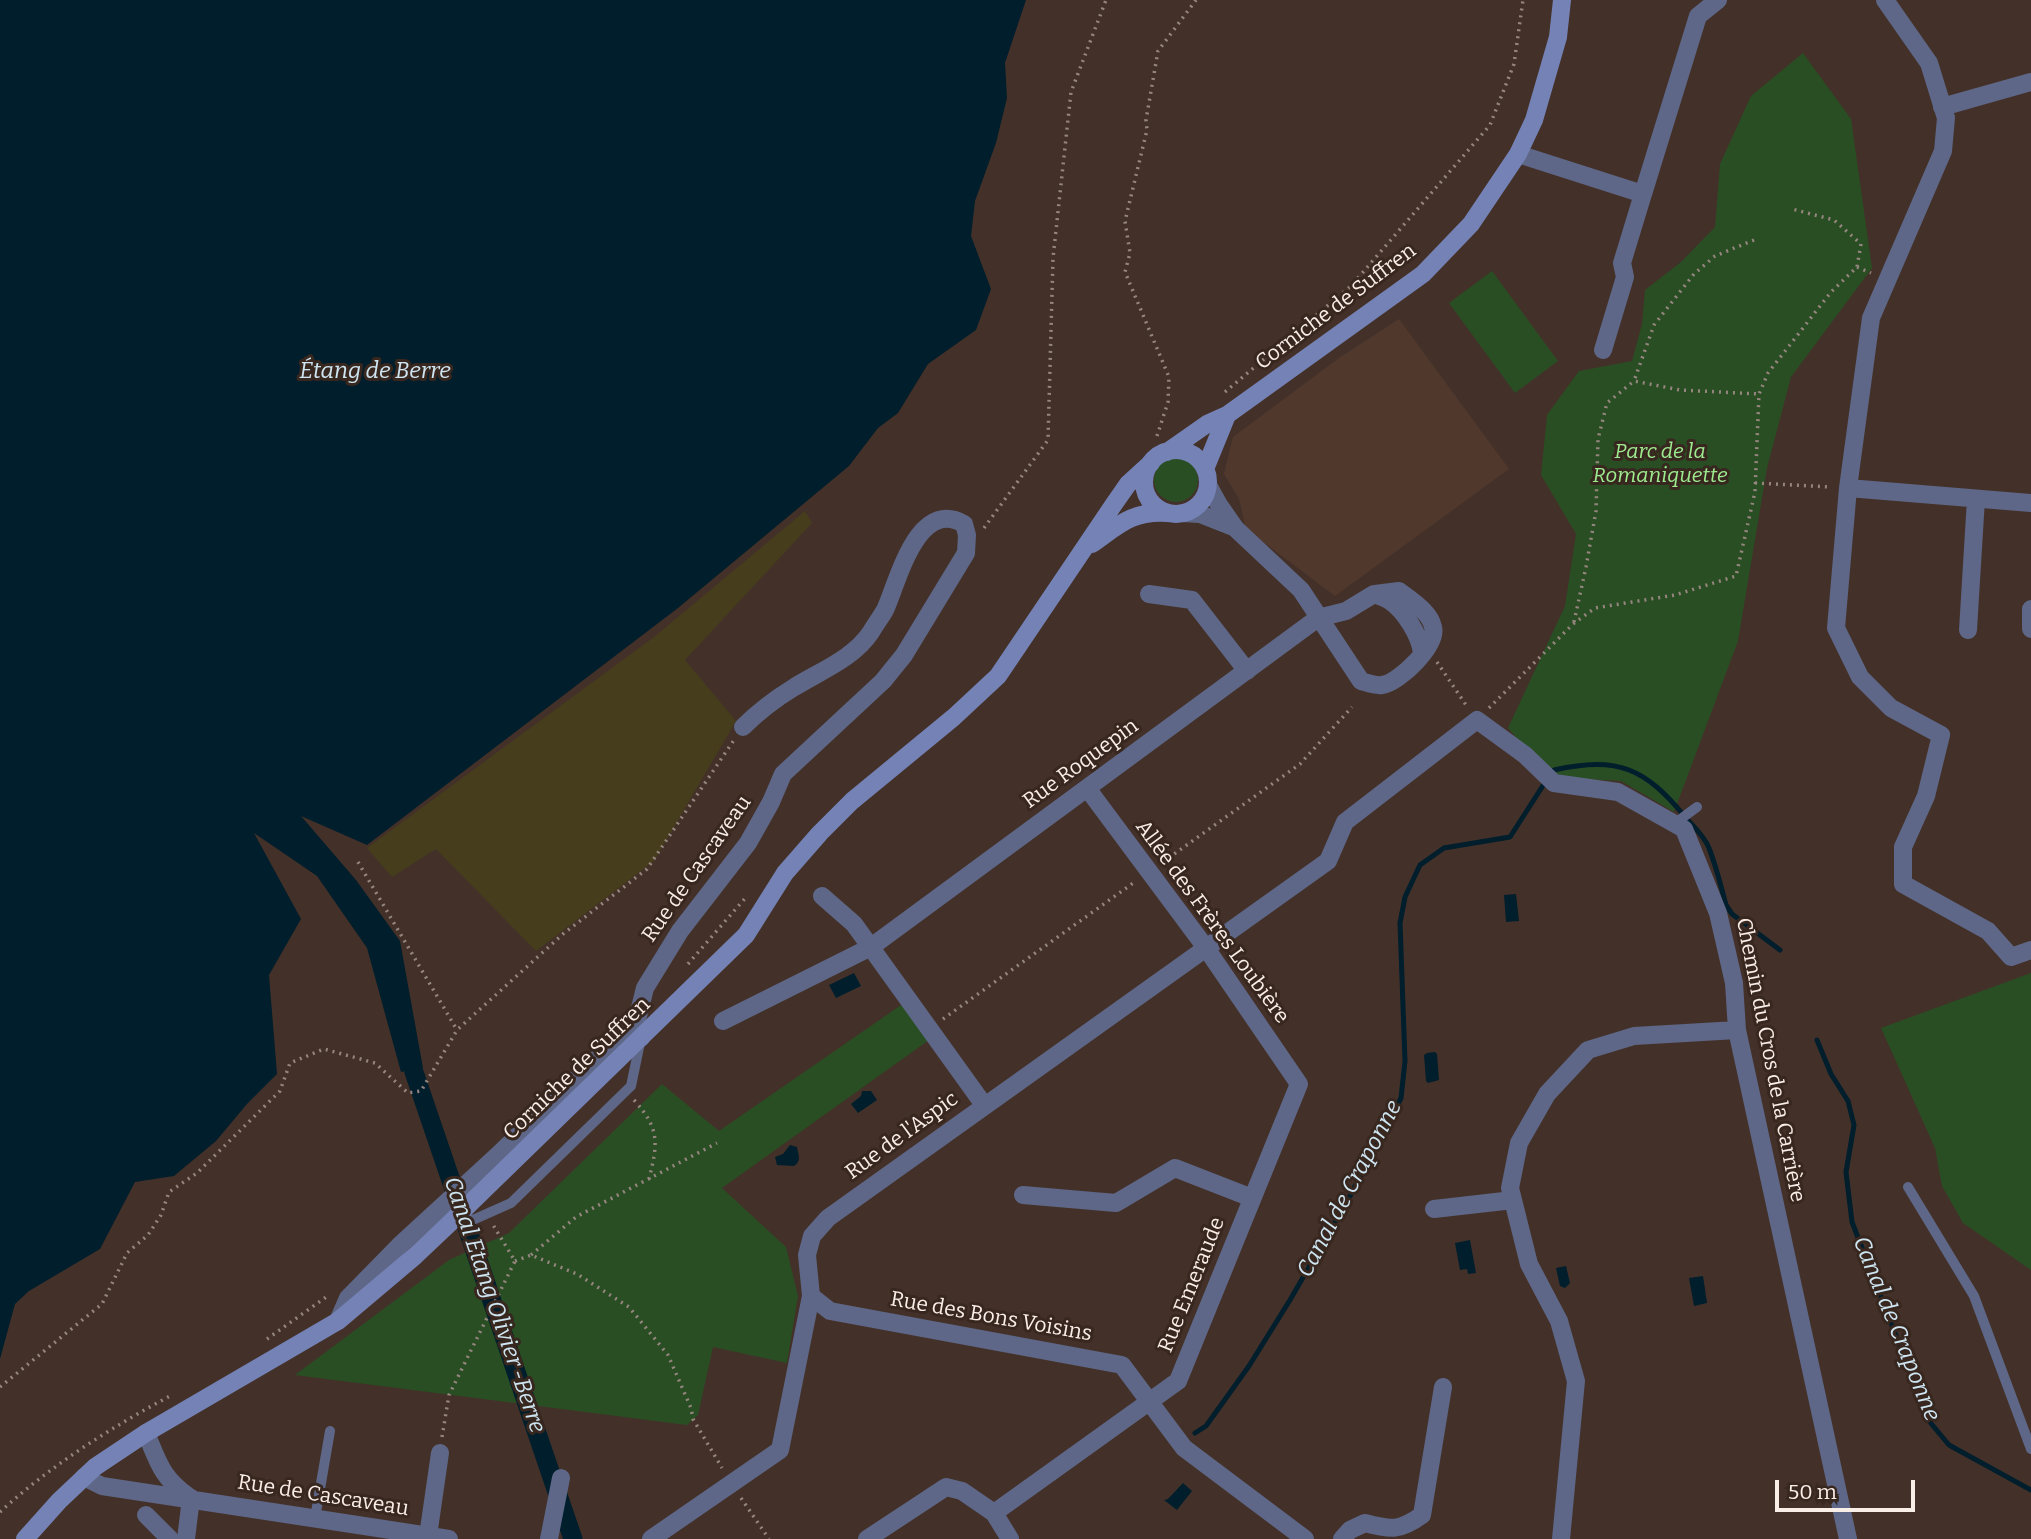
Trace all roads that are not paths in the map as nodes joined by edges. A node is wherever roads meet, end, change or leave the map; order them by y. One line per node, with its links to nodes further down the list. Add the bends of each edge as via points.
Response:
1 (1562, 0): 6 (main road, Corniche de Suffren, via 1559,37 1534,120)
2 (1718, 0): 7 (street, via 1698,16)
3 (1891, 2): 5 (street, via 1929,63)
4 (2031, 82): 5 (street)
5 (1942, 107): 13 (street, via 1946,118 1943,151 1871,318)
6 (1518, 154): 7 (street); 9 (main road, Corniche de Suffren, via 1471,224 1423,274)
7 (1643, 194): 8 (street)
8 (1603, 350)
9 (1227, 415): 10 (main road, Corniche de Suffren); 12 (main road)
10 (1165, 444): 11 (main road); 12 (main road, via 1193,456)
11 (1151, 463): 16 (main road, via 1146,472 1150,501); 18 (main road, Corniche de Suffren, via 1128,484)
12 (1207, 477): 16 (main road, via 1201,502); 17 (street)
13 (1848, 488): 14 (street); 33 (street, via 1836,628 1860,677 1891,708 1941,735 1926,796 1903,847 1903,884 1988,932 2011,957)
14 (1976, 499): 15 (street); 23 (street)
15 (2031, 503)
16 (1175, 513): 17 (street, via 1200,514); 18 (main road, Corniche de Suffren, via 1135,516 1116,524)
17 (1235, 528): 21 (street, via 1301,590)
18 (1083, 550): 37 (main road, Corniche de Suffren, via 998,676 820,832 785,873 746,935)
19 (1149, 594): 24 (street, via 1192,600)
20 (2031, 609): 22 (street)
21 (1318, 618): 21 (street, Rue Roquepin, via 1346,611 1374,594 1391,601 1425,651 1403,675 1385,685 1361,681); 24 (street, Rue Roquepin)
22 (2031, 629)
23 (1968, 630)
24 (1247, 671): 26 (street, Rue Roquepin)
25 (743, 727): 34 (street, Rue de Cascaveau, via 761,709 850,655 868,636 885,610 907,552 921,533 938,521 964,524 966,553 904,655 883,681 783,774 748,843 680,931 645,988)
26 (1087, 788): 31 (street, Rue Roquepin); 32 (street, Allée des Frères Loubière)
27 (1697, 807): 28 (lane)
28 (1674, 824): 29 (street, Chemin du Cros de la Carrière, via 1618,792 1554,783 1477,720 1345,822); 36 (street, Chemin du Cros de la Carrière, via 1684,829 1718,913 1734,983)
29 (1328, 861): 32 (street, Rue de l'Aspic)
30 (822, 896): 31 (street, via 855,924)
31 (872, 947): 35 (street, Rue Roquepin); 39 (street)
32 (1206, 948): 38 (street, Allée des Frères Loubière); 39 (street, Rue de l'Aspic)
33 (2031, 950)
34 (637, 1020): 37 (street, Rue de Cascaveau); 47 (street, via 399,1246 348,1298)
35 (723, 1021)
36 (1737, 1030): 43 (street, via 1634,1036 1588,1050 1547,1094 1519,1143 1510,1188); 72 (street, Chemin du Cros de la Carrière)
37 (641, 1038): 45 (main road, Corniche de Suffren); 45 (lane, via 631,1086 511,1203 475,1219)
38 (1299, 1084): 42 (street, Rue Emeraude)
39 (984, 1105): 46 (street, Rue de l'Aspic, via 828,1218 812,1236 807,1255)
40 (1908, 1187): 52 (lane, via 1974,1296)
41 (1023, 1195): 42 (street, via 1116,1203 1175,1168)
42 (1252, 1198): 49 (street, Rue Emeraude, via 1178,1381)
43 (1513, 1200): 44 (street); 71 (street, via 1528,1264 1559,1321 1576,1381)
44 (1434, 1209)
45 (451, 1222): 47 (main road, Corniche de Suffren)
46 (811, 1296): 49 (street, Rue des Bons Voisins, via 830,1311 1122,1365); 66 (street, Rue de l'Aspic, via 780,1450)
47 (338, 1321): 51 (main road, Corniche de Suffren)
48 (1443, 1387): 70 (street, via 1422,1515 1405,1528 1365,1523)
49 (1148, 1402): 57 (street, Rue Emeraude); 69 (street, Rue des Bons Voisins, via 1184,1448)
50 (330, 1431): 59 (lane)
51 (146, 1433): 54 (main road, Corniche de Suffren); 56 (street, via 167,1479)
52 (2031, 1449)
53 (440, 1453): 60 (street)
54 (84, 1477): 56 (street, Rue de Cascaveau, via 102,1486); 61 (main road, Corniche de Suffren)
55 (561, 1478): 65 (street)
56 (191, 1498): 59 (street, Rue de Cascaveau); 63 (street)
57 (994, 1513): 67 (street, via 962,1491 946,1487); 68 (street)
58 (146, 1515): 62 (street)
59 (315, 1518): 60 (street, Rue de Cascaveau)
60 (428, 1536): 64 (street, Rue de Cascaveau)
61 (25, 1539)
62 (170, 1539)
63 (186, 1539)
64 (449, 1539)
65 (549, 1539)
66 (651, 1539)
67 (867, 1539)
68 (1010, 1539)
69 (1305, 1539)
70 (1342, 1539)
71 (1561, 1539)
72 (1848, 1539)

